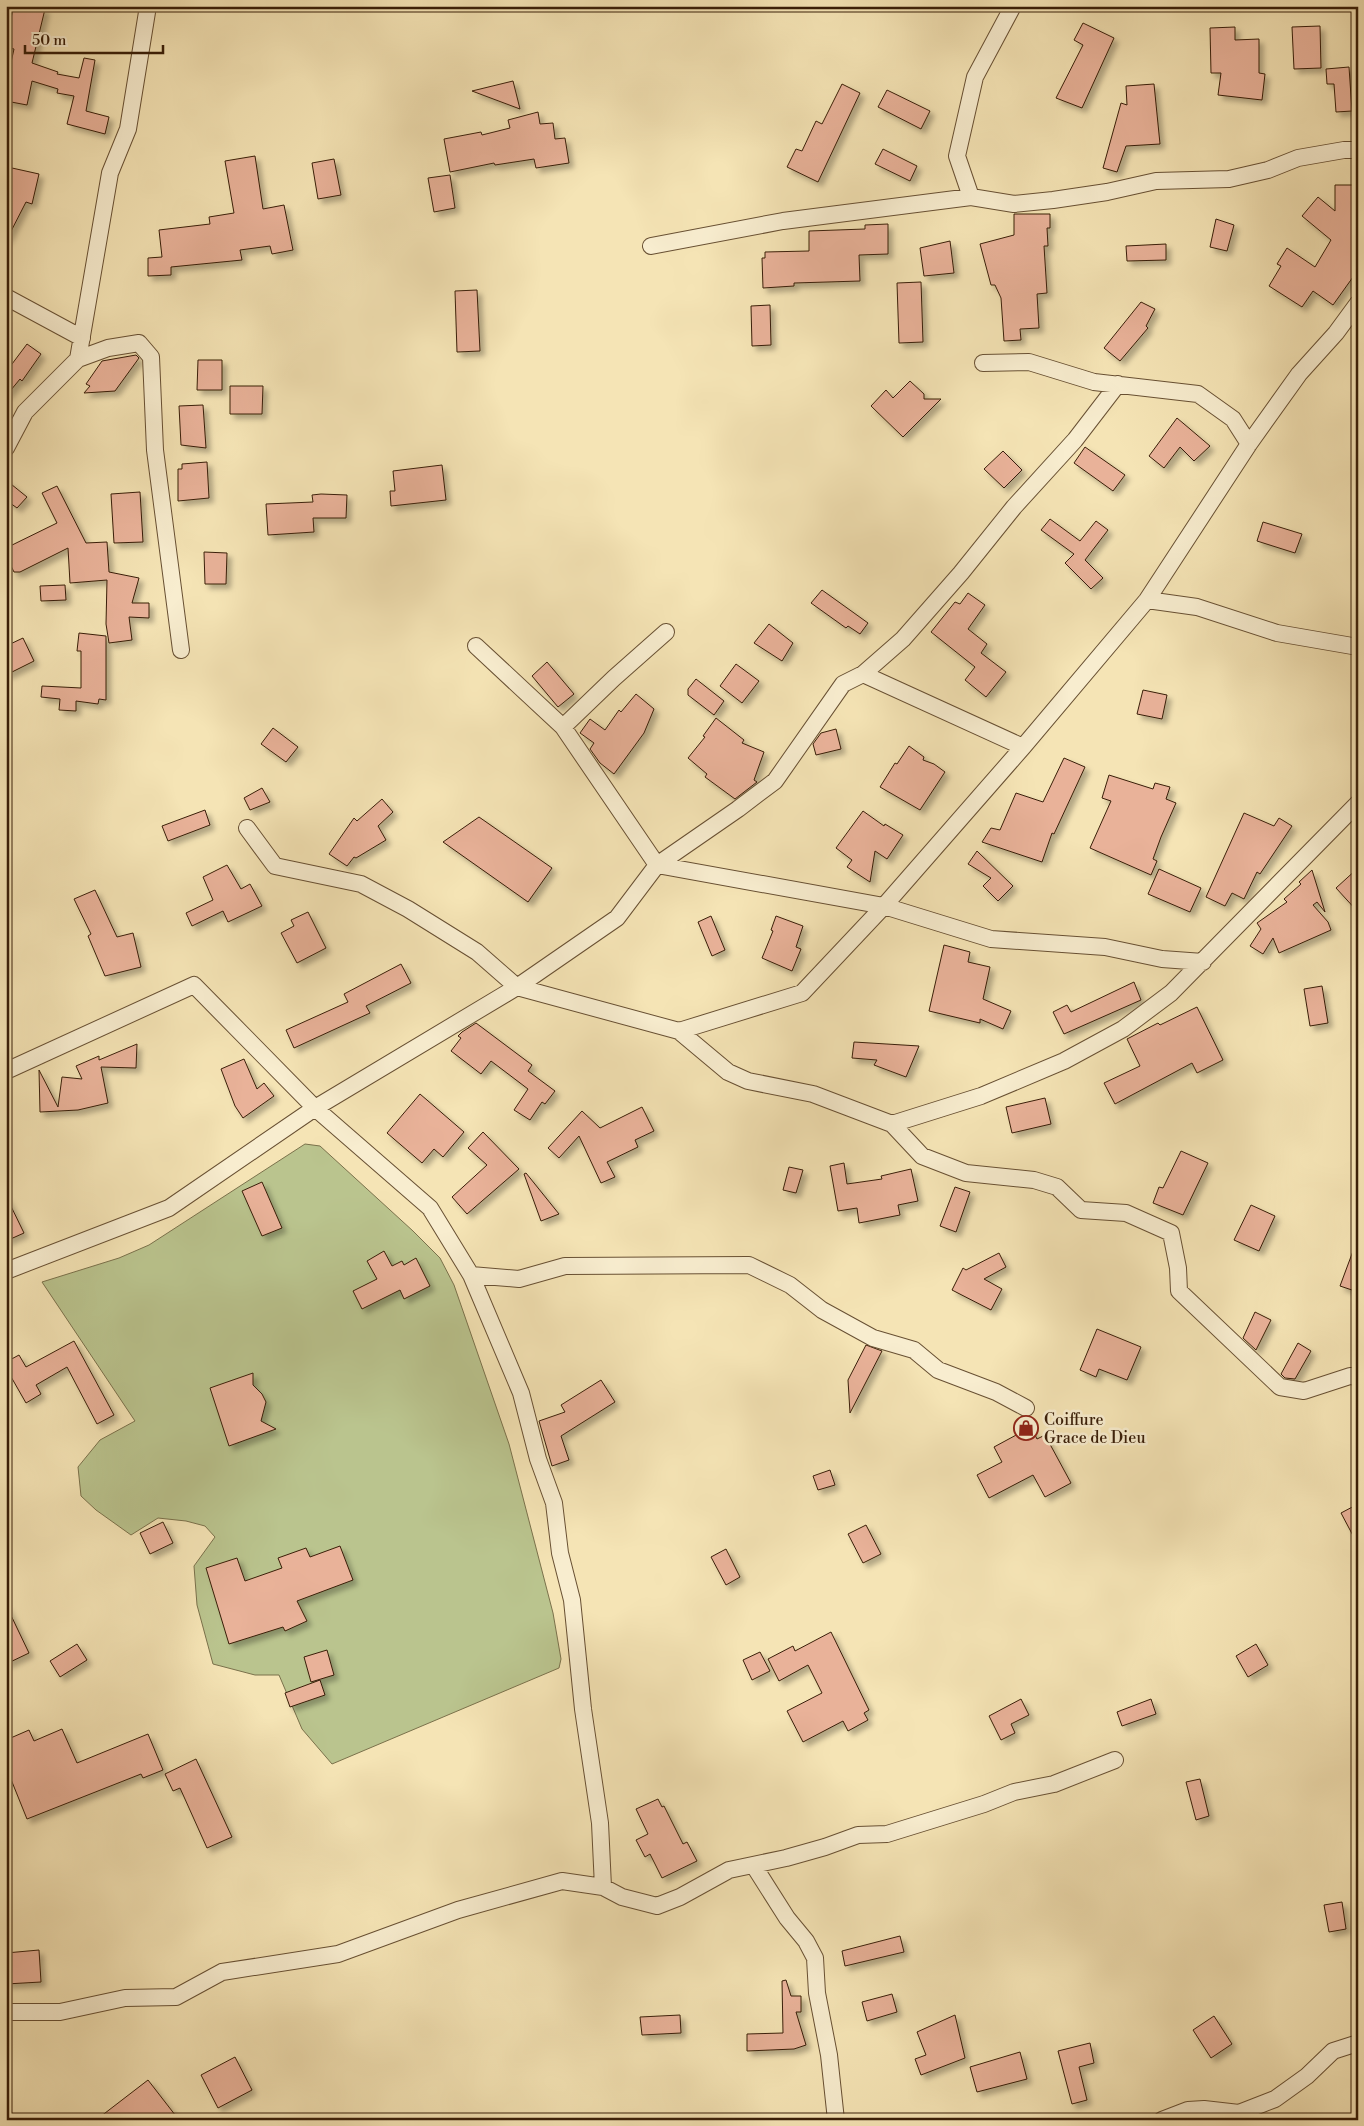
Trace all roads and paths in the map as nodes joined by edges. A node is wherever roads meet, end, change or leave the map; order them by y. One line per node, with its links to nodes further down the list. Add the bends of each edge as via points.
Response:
1 (148, 6): 8 (street, via 128,130 110,173)
2 (1013, 6): 4 (street, via 975,77 957,156)
3 (1358, 150): 4 (street, via 1298,158 1268,170 1229,179 1156,181 1107,192 1014,204)
4 (971, 197): 5 (street, via 783,220)
5 (651, 246)
6 (6, 297): 8 (street)
7 (1358, 302): 12 (street, via 1336,333 1299,374)
8 (82, 338): 9 (street)
9 (78, 359): 13 (street, via 24,412); 18 (street, via 108,348 139,343 151,357 155,450)
10 (983, 363): 11 (street, via 1029,362 1094,382)
11 (1118, 384): 12 (street, via 1198,394 1233,419); 19 (street, via 1075,440 1014,507 904,639)
12 (1249, 444): 14 (street)
13 (6, 448)
14 (1147, 600): 17 (street, via 1197,607 1277,633); 21 (street)
15 (666, 632): 20 (street)
16 (476, 646): 20 (street)
17 (1358, 647)
18 (181, 650)
19 (863, 674): 21 (street); 24 (street, via 843,684 775,781)
20 (564, 728): 24 (street)
21 (1023, 747): 25 (street)
22 (1358, 803): 26 (street)
23 (247, 828): 27 (street, via 275,866 361,884 477,952)
24 (656, 865): 25 (street); 27 (street, via 617,918)
25 (884, 906): 26 (street, via 991,939 1105,947 1162,959); 28 (street, via 802,993)
26 (1203, 962): 31 (street, via 1171,993 1123,1029 1064,1061 981,1096)
27 (518, 987): 28 (street); 30 (street)
28 (680, 1031): 31 (street, via 728,1072 748,1081 813,1094)
29 (6, 1071): 30 (street, via 194,985)
30 (314, 1108): 32 (street, via 169,1208); 33 (street, via 430,1208)
31 (892, 1124): 34 (street, via 922,1156 966,1173 1034,1180 1057,1187 1082,1210 1126,1213 1171,1233 1179,1292 1280,1387 1304,1391 1350,1376)
32 (6, 1271)
33 (471, 1275): 35 (street, via 519,1280 565,1266 749,1264 790,1285 822,1310 873,1338 914,1350 938,1370 996,1392); 38 (street, via 521,1393 538,1459 554,1503 560,1553 572,1600 583,1709 600,1822)
34 (1358, 1377)
35 (1026, 1408)
36 (1115, 1760): 37 (street, via 1054,1784 1014,1792 887,1834 858,1835)
37 (754, 1866): 38 (street, via 729,1870 680,1897 656,1906 622,1897); 41 (street, via 815,1958 817,1993 830,2055)
38 (603, 1887): 39 (street, via 562,1881 458,1910 338,1954 222,1972 176,1997 125,1998 60,2012)
39 (6, 2012)
40 (1358, 2043): 42 (street, via 1333,2051 1307,2076 1275,2099 1239,2113 1188,2110)
41 (836, 2120)
42 (1162, 2120)

